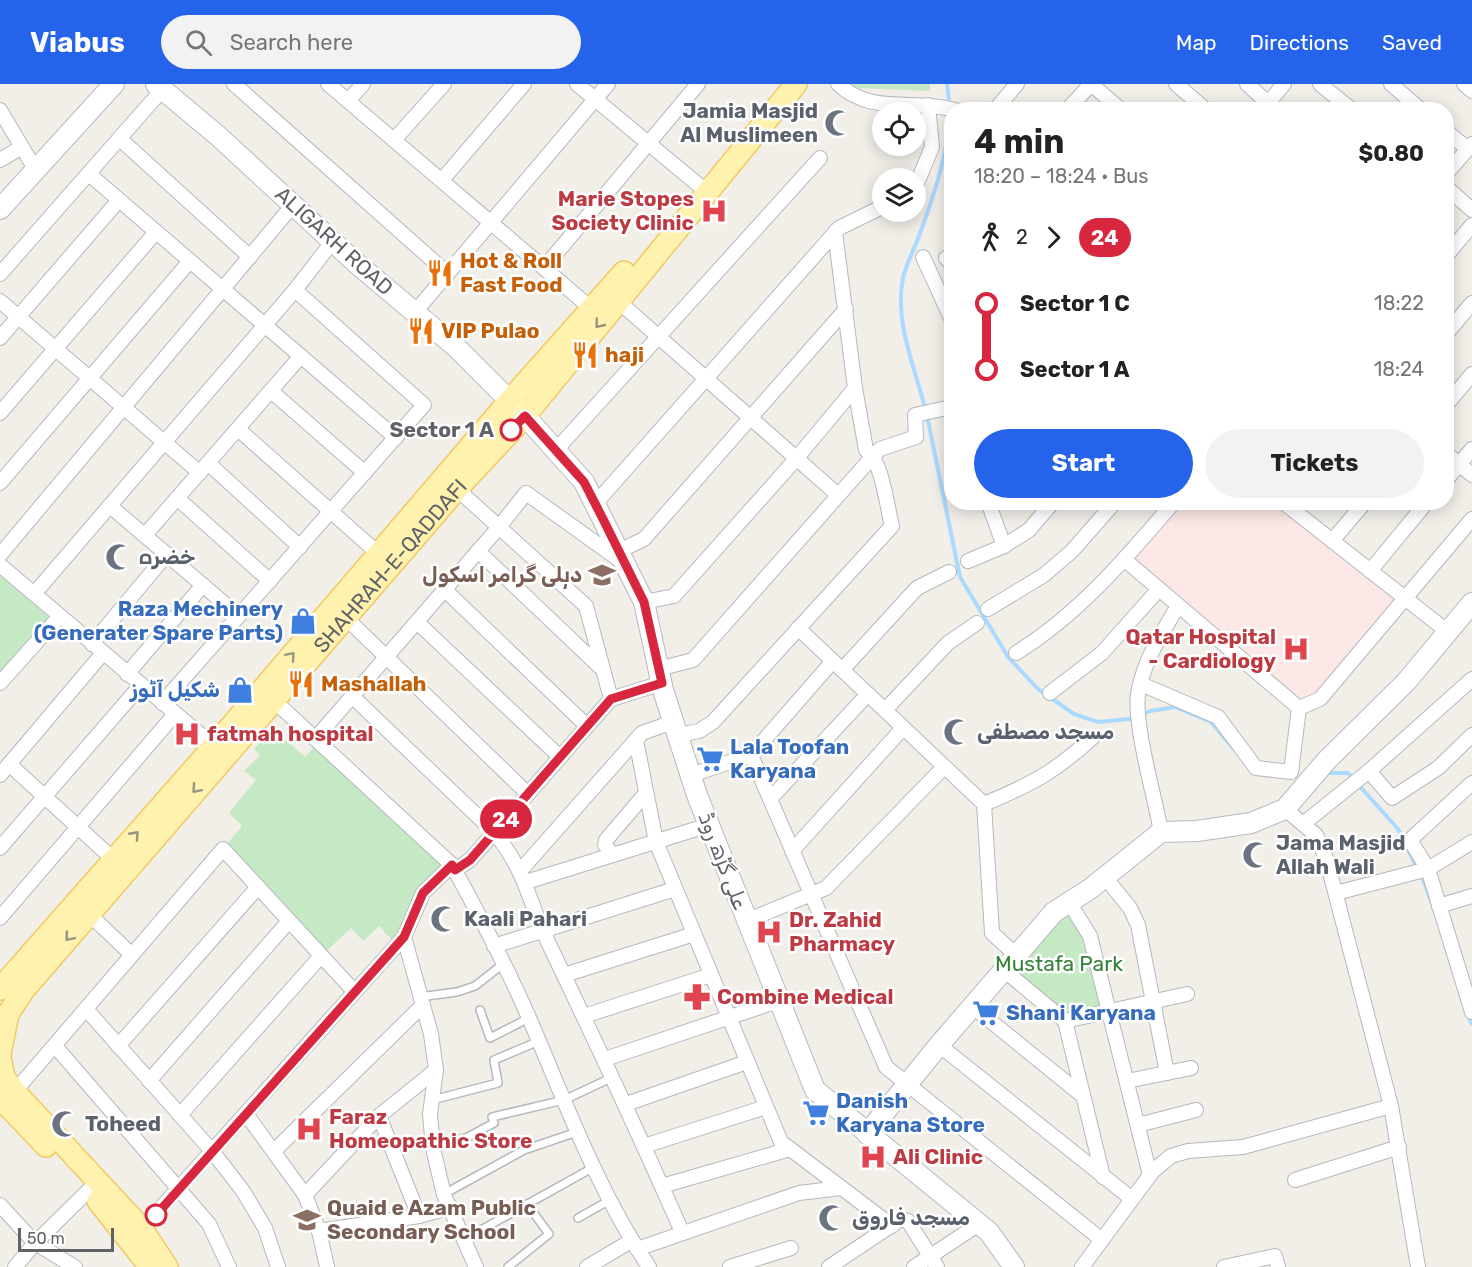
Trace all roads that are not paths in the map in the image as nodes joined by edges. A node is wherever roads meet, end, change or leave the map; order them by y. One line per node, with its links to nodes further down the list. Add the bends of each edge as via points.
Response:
1 (114, 84): 46 (main road)
2 (234, 84): 66 (street)
3 (328, 84): 24 (street)
4 (363, 84): 24 (street)
5 (444, 84): 38 (street)
6 (524, 84): 48 (street)
7 (577, 84): 23 (street)
8 (608, 84): 23 (street)
9 (698, 84): 39 (street)
10 (778, 84): 49 (main road, SHAHRAH-E-QADDAFI)
11 (796, 84): 49 (main road, SHAHRAH-E-QADDAFI)
12 (838, 84): 33 (street, via 851,96 886,105)
13 (1017, 84): 25 (street)
14 (1176, 84): 28 (street)
15 (1246, 84): 29 (street)
16 (1284, 84): 30 (street)
17 (1391, 84): 32 (street)
18 (1464, 84): 22 (street)
19 (1324, 85): 31 (street)
20 (1084, 86): 26 (street); 27 (street, via 1091,84)
21 (159, 87): 37 (street); 52 (main road, ALIGARH ROAD)
22 (1472, 91)
23 (595, 98): 39 (street); 56 (street)
24 (348, 101): 38 (street)
25 (1002, 102)
26 (1073, 102)
27 (1112, 102)
28 (1197, 102)
29 (1264, 102)
30 (1272, 102)
31 (1343, 102)
32 (1412, 102)
33 (928, 105): 34 (street); 45 (street, via 932,147)
34 (944, 107)
35 (0, 110): 40 (street)
36 (1454, 136): 41 (street)
37 (120, 139): 47 (street); 62 (street)
38 (394, 140): 48 (street)
39 (648, 141): 49 (street); 65 (street)
40 (22, 147): 43 (street); 46 (street)
41 (1470, 147): 44 (street)
42 (820, 158): 83 (street)
43 (0, 160)
44 (1454, 165)
45 (923, 168)
46 (35, 169): 53 (main road)
47 (89, 174): 51 (street); 67 (street)
48 (442, 180): 56 (street)
49 (703, 188): 72 (main road, SHAHRAH-E-QADDAFI); 76 (main road, SHAHRAH-E-QADDAFI)
50 (1454, 194): 54 (street)
51 (119, 200): 58 (street); 79 (street)
52 (293, 205): 60 (main road, ALIGARH ROAD); 62 (street)
53 (0, 209)
54 (1472, 210)
55 (872, 212): 59 (street)
56 (491, 221): 65 (street); 66 (street)
57 (1472, 225): 61 (street)
58 (156, 232): 64 (street); 84 (street)
59 (835, 232): 77 (street); 88 (street)
60 (333, 241): 70 (street); 78 (main road, ALIGARH ROAD)
61 (1454, 246)
62 (250, 257): 69 (street)
63 (923, 257): 71 (street)
64 (190, 261): 69 (street); 87 (street)
65 (544, 268): 76 (street)
66 (447, 273): 78 (street)
67 (0, 274)
68 (944, 287): 71 (street)
69 (223, 289): 81 (street); 93 (street)
70 (295, 290): 81 (street); 99 (street, via 422,403 423,408)
71 (939, 291): 74 (street)
72 (618, 301): 83 (street); 96 (main road, SHAHRAH-E-QADDAFI, one-way to 96)
73 (0, 302): 79 (street)
74 (944, 302)
75 (1472, 303): 80 (street)
76 (592, 309): 92 (main road, SHAHRAH-E-QADDAFI)
77 (846, 309): 89 (street); 97 (street)
78 (414, 312): 92 (main road, ALIGARH ROAD)
79 (18, 317): 82 (street); 84 (street)
80 (1454, 324)
81 (265, 325): 85 (street); 100 (street)
82 (0, 338)
83 (657, 338): 88 (street); 102 (street)
84 (55, 349): 87 (street); 95 (street)
85 (301, 356): 91 (street); 99 (street)
86 (1472, 374): 90 (street)
87 (90, 378): 93 (street); 111 (street)
88 (705, 380): 97 (street); 115 (street)
89 (855, 388): 103 (street, via 866,450); 104 (street)
90 (1454, 388)
91 (271, 391): 98 (street); 109 (street)
92 (510, 400): 96 (main road, علی گڑھ روڈ); 134 (main road, SHAHRAH-E-QADDAFI)
93 (124, 408): 100 (street); 133 (street)
94 (944, 408): 103 (street, via 915,415 916,437 880,449)
95 (0, 413)
96 (525, 416): 102 (main road, علی گڑھ روڈ); 112 (main road, SHAHRAH-E-QADDAFI)
97 (751, 419): 104 (street); 135 (street, via 644,539)
98 (238, 429): 107 (street); 124 (street)
99 (396, 438): 109 (street)
100 (164, 442): 107 (street); 116 (street)
101 (1472, 449): 106 (street)
102 (556, 450): 115 (main road, علی گڑھ روڈ, via 584,482)
103 (874, 455): 113 (street); 156 (street, via 892,526)
104 (796, 459): 113 (street); 147 (street, via 674,597)
105 (1454, 460): 106 (street)
106 (1459, 464): 108 (street); 110 (street)
107 (204, 468): 114 (street); 130 (street)
108 (1454, 470)
109 (365, 473): 124 (street)
110 (1472, 476)
111 (0, 483)
112 (457, 489): 126 (street); 153 (main road, SHAHRAH-E-QADDAFI)
113 (838, 495): 164 (street, via 693,660)
114 (177, 498): 127 (street); 141 (street)
115 (595, 504): 135 (main road, علی گڑھ روڈ)
116 (110, 506): 127 (street); 145 (street)
117 (991, 510): 129 (street)
118 (1046, 510): 129 (street, via 1029,530)
119 (1108, 510): 150 (street, via 1072,551 1044,575)
120 (1167, 510): 136 (street)
121 (1302, 510): 128 (street)
122 (1358, 510): 128 (street)
123 (1420, 510): 139 (street)
124 (331, 512): 130 (street); 134 (street)
125 (1472, 519): 146 (street)
126 (499, 527): 131 (street); 135 (street, via 529,493); 162 (street, via 586,606)
127 (145, 535): 132 (street)
128 (1332, 541): 139 (street)
129 (1004, 546): 137 (street)
130 (300, 547): 141 (street)
131 (478, 551): 144 (street); 162 (street)
132 (167, 554): 142 (street); 158 (street)
133 (0, 555)
134 (380, 555): 171 (main road, SHAHRAH-E-QADDAFI, one-way to 134)
135 (622, 558): 147 (main road, علی گڑھ روڈ)
136 (1125, 560): 143 (street); 159 (street, via 1048,633)
137 (968, 561)
138 (0, 565): 145 (street)
139 (1370, 570): 146 (street)
140 (949, 572): 161 (street, via 917,588)
141 (270, 581): 152 (street)
142 (203, 585): 152 (street); 163 (street)
143 (1159, 589): 149 (street); 169 (street, via 1102,653)
144 (445, 590): 154 (street); 178 (street)
145 (34, 594): 151 (street)
146 (1405, 598): 157 (street); 175 (street, via 1320,699)
147 (644, 602): 164 (main road, علی گڑھ روڈ)
148 (1471, 605): 157 (main road)
149 (1178, 606): 167 (street, via 1150,655); 175 (street)
150 (988, 609)
151 (60, 616): 158 (street); 166 (street)
152 (239, 616): 174 (street)
153 (345, 617): 160 (street); 171 (main road, SHAHRAH-E-QADDAFI)
154 (417, 622): 160 (street); 187 (street)
155 (977, 623): 176 (street, via 948,643)
156 (798, 628): 161 (street); 179 (street, via 713,722 699,731)
157 (1448, 632): 198 (main road)
158 (97, 648): 163 (street); 189 (street)
159 (1016, 653)
160 (388, 657): 172 (street); 194 (street)
161 (838, 666): 170 (street); 186 (street)
162 (600, 667): 173 (street)
163 (128, 674): 168 (street)
164 (660, 676): 173 (street); 179 (main road, علی گڑھ روڈ)
165 (1472, 679): 190 (street)
166 (0, 683)
167 (1142, 684): 175 (street, via 1218,717 1256,768 1291,772); 203 (street, via 1138,707)
168 (141, 685): 174 (street); 195 (street)
169 (1050, 693)
170 (868, 694): 176 (street); 196 (street)
171 (268, 695): 183 (street); 185 (main road, SHAHRAH-E-QADDAFI); 221 (main road, SHAHRAH-E-QADDAFI, one-way to 221)
172 (353, 697): 183 (street); 202 (street)
173 (611, 699): 178 (street)
174 (162, 703): 177 (street)
175 (1299, 708)
176 (885, 710): 180 (street)
177 (176, 714): 185 (street); 201 (street)
178 (587, 726): 187 (street)
179 (675, 728): 184 (street, via 642,733); 191 (main road, علی گڑھ روڈ)
180 (903, 728): 188 (street); 207 (street)
181 (1472, 735): 190 (street, via 1438,768 1392,798)
182 (1093, 737): 197 (street, via 1062,766 1041,779)
183 (315, 739): 210 (street)
184 (636, 740): 193 (street); 212 (street)
185 (214, 746): 209 (main road, SHAHRAH-E-QADDAFI, one-way to 185)
186 (751, 755): 191 (street); 196 (street)
187 (560, 757): 194 (street)
188 (944, 767): 197 (street); 217 (street, via 826,888)
189 (4, 770): 195 (street)
190 (1366, 773): 199 (street)
191 (691, 775): 200 (main road, علی گڑھ روڈ)
192 (1472, 783): 211 (street, via 1410,840)
193 (646, 792): 204 (street); 208 (street, via 604,842)
194 (528, 794): 202 (street)
195 (45, 797): 201 (street); 206 (street)
196 (770, 799): 207 (street)
197 (984, 804): 231 (street, via 992,933)
198 (1285, 809): 199 (street); 203 (main road, via 1251,823)
199 (1303, 824): 216 (street, via 1316,835)
200 (709, 825): 204 (street); 224 (main road, علی گڑھ روڈ)
201 (78, 827): 209 (street); 222 (street)
202 (494, 832): 210 (street, via 470,860); 212 (street, via 511,852)
203 (1161, 832): 213 (main road)
204 (656, 842): 208 (street); 215 (street)
205 (1472, 842): 211 (street)
206 (0, 848)
207 (792, 851): 217 (street)
208 (613, 855): 212 (street)
209 (113, 859): 235 (main road, SHAHRAH-E-QADDAFI)
210 (454, 868): 227 (street, via 423,893); 228 (street)
211 (1423, 871): 216 (street); 220 (street)
212 (523, 876): 225 (street)
213 (1105, 877): 219 (main road); 240 (street, via 1130,908 1138,925)
214 (258, 888): 223 (street); 229 (street, via 223,849); 253 (street)
215 (675, 889): 225 (street); 226 (street)
216 (1336, 893): 269 (street)
217 (811, 895): 224 (street); 263 (street, via 885,1067)
218 (1472, 896): 220 (street)
219 (1069, 902): 231 (main road, via 1054,912); 244 (street, via 1090,936)
220 (1439, 906): 245 (street)
221 (89, 914): 229 (street); 254 (main road, SHAHRAH-E-QADDAFI, one-way to 254, via 8,1014)
222 (0, 918)
223 (289, 921): 230 (street); 261 (street)
224 (746, 921): 239 (main road, علی گڑھ روڈ)
225 (543, 931): 228 (street); 233 (street)
226 (694, 934): 233 (street); 234 (street)
227 (404, 937): 236 (street); 238 (street)
228 (494, 946): 232 (street)
229 (132, 954): 242 (street)
230 (321, 956): 236 (street); 273 (street)
231 (1010, 963): 241 (main road); 249 (street)
232 (503, 964): 238 (lane, via 475,986); 247 (street)
233 (564, 975): 246 (street)
234 (711, 975): 246 (street); 248 (street)
235 (0, 989)
236 (354, 991): 272 (street)
237 (1187, 994): 240 (street)
238 (421, 1001): 258 (street); 283 (street)
239 (778, 1001): 248 (street); 277 (main road, علی گڑھ روڈ, via 815,1090)
240 (1153, 1002): 244 (street); 259 (street)
241 (972, 1006): 251 (main road); 264 (street)
242 (86, 1009): 252 (street); 253 (street)
243 (480, 1010): 247 (lane, via 490,1038)
244 (1110, 1011): 249 (street); 262 (street)
245 (1472, 1012)
246 (584, 1016): 255 (street)
247 (529, 1018): 250 (street)
248 (729, 1019): 255 (street); 256 (street)
249 (1065, 1021): 264 (street)
250 (538, 1041): 266 (lane, via 494,1060 498,1083); 267 (street)
251 (939, 1045): 263 (main road); 286 (street)
252 (55, 1046): 265 (street); 289 (street)
253 (118, 1046): 261 (street)
254 (0, 1056): 265 (main road, SHAHRAH-E-QADDAFI)
255 (605, 1059): 260 (street)
256 (747, 1062): 268 (street); 270 (street)
257 (1191, 1068): 259 (street)
258 (436, 1071): 266 (street); 274 (street)
259 (1167, 1073): 262 (street)
260 (613, 1077): 267 (lane); 268 (street)
261 (149, 1081): 273 (street)
262 (1127, 1082): 275 (street)
263 (908, 1084): 277 (main road); 307 (street)
264 (1083, 1096): 286 (street)
265 (7, 1098): 291 (main road, SHAHRAH-E-QADDAFI); 303 (main road, SHAHRAH-E-QADDAFI)
266 (432, 1100): 280 (street)
267 (564, 1100): 276 (street); 280 (lane, via 492,1117 494,1124)
268 (626, 1104): 278 (street)
269 (1391, 1106): 279 (street); 285 (street, via 1243,1147 1180,1153)
270 (766, 1107): 278 (street); 281 (street, via 781,1142)
271 (1196, 1110): 275 (street)
272 (246, 1114): 282 (street); 283 (street)
273 (180, 1115): 282 (street)
274 (379, 1116): 292 (street); 299 (street)
275 (1138, 1125): 285 (street)
276 (577, 1132): 284 (street); 293 (lane, via 524,1150)
277 (867, 1134): 301 (main road, علی گڑھ روڈ)
278 (644, 1146): 288 (street)
279 (1399, 1147): 287 (street); 331 (street)
280 (433, 1148): 293 (street)
281 (790, 1149): 288 (street); 290 (street)
282 (212, 1151): 289 (street); 318 (street, via 265,1228)
283 (274, 1151): 292 (street)
284 (594, 1167): 295 (street); 296 (lane)
285 (1150, 1175): 294 (street)
286 (1104, 1177): 294 (street)
287 (1295, 1180)
288 (662, 1186): 305 (street)
289 (180, 1188): 303 (street); 317 (street, via 209,1224)
290 (841, 1188): 302 (street); 305 (street, via 799,1193)
291 (89, 1190): 308 (street); 315 (main road, SHAHRAH-E-QADDAFI)
292 (304, 1195): 304 (street)
293 (444, 1195): 298 (street)
294 (1132, 1199): 307 (street)
295 (610, 1200): 300 (lane); 309 (street)
296 (527, 1204): 306 (lane); 321 (lane, via 549,1234)
297 (0, 1205): 308 (street)
298 (451, 1208): 299 (street); 306 (street)
299 (419, 1216): 304 (street)
300 (578, 1218)
301 (979, 1224): 311 (street); 327 (main road, علی گڑھ روڈ)
302 (892, 1226): 311 (street, via 901,1219 908,1221); 325 (street)
303 (142, 1230): 316 (main road, SHAHRAH-E-QADDAFI)
304 (319, 1231): 319 (street)
305 (682, 1232): 309 (street)
306 (463, 1240): 320 (street)
307 (1102, 1240): 328 (street)
308 (34, 1243): 312 (street); 313 (street); 314 (street)
309 (634, 1245): 322 (street); 323 (street)
310 (791, 1248): 324 (street)
311 (934, 1262): 326 (street)
312 (8, 1267)
313 (15, 1267)
314 (75, 1267)
315 (150, 1267)
316 (167, 1267)
317 (229, 1267)
318 (278, 1267)
319 (327, 1267)
320 (476, 1267)
321 (508, 1267)
322 (587, 1267)
323 (649, 1267)
324 (730, 1267)
325 (829, 1267)
326 (914, 1267)
327 (1014, 1267)
328 (1082, 1267)
329 (1224, 1267): 330 (street, via 1275,1256)
330 (1278, 1267)
331 (1418, 1267)

